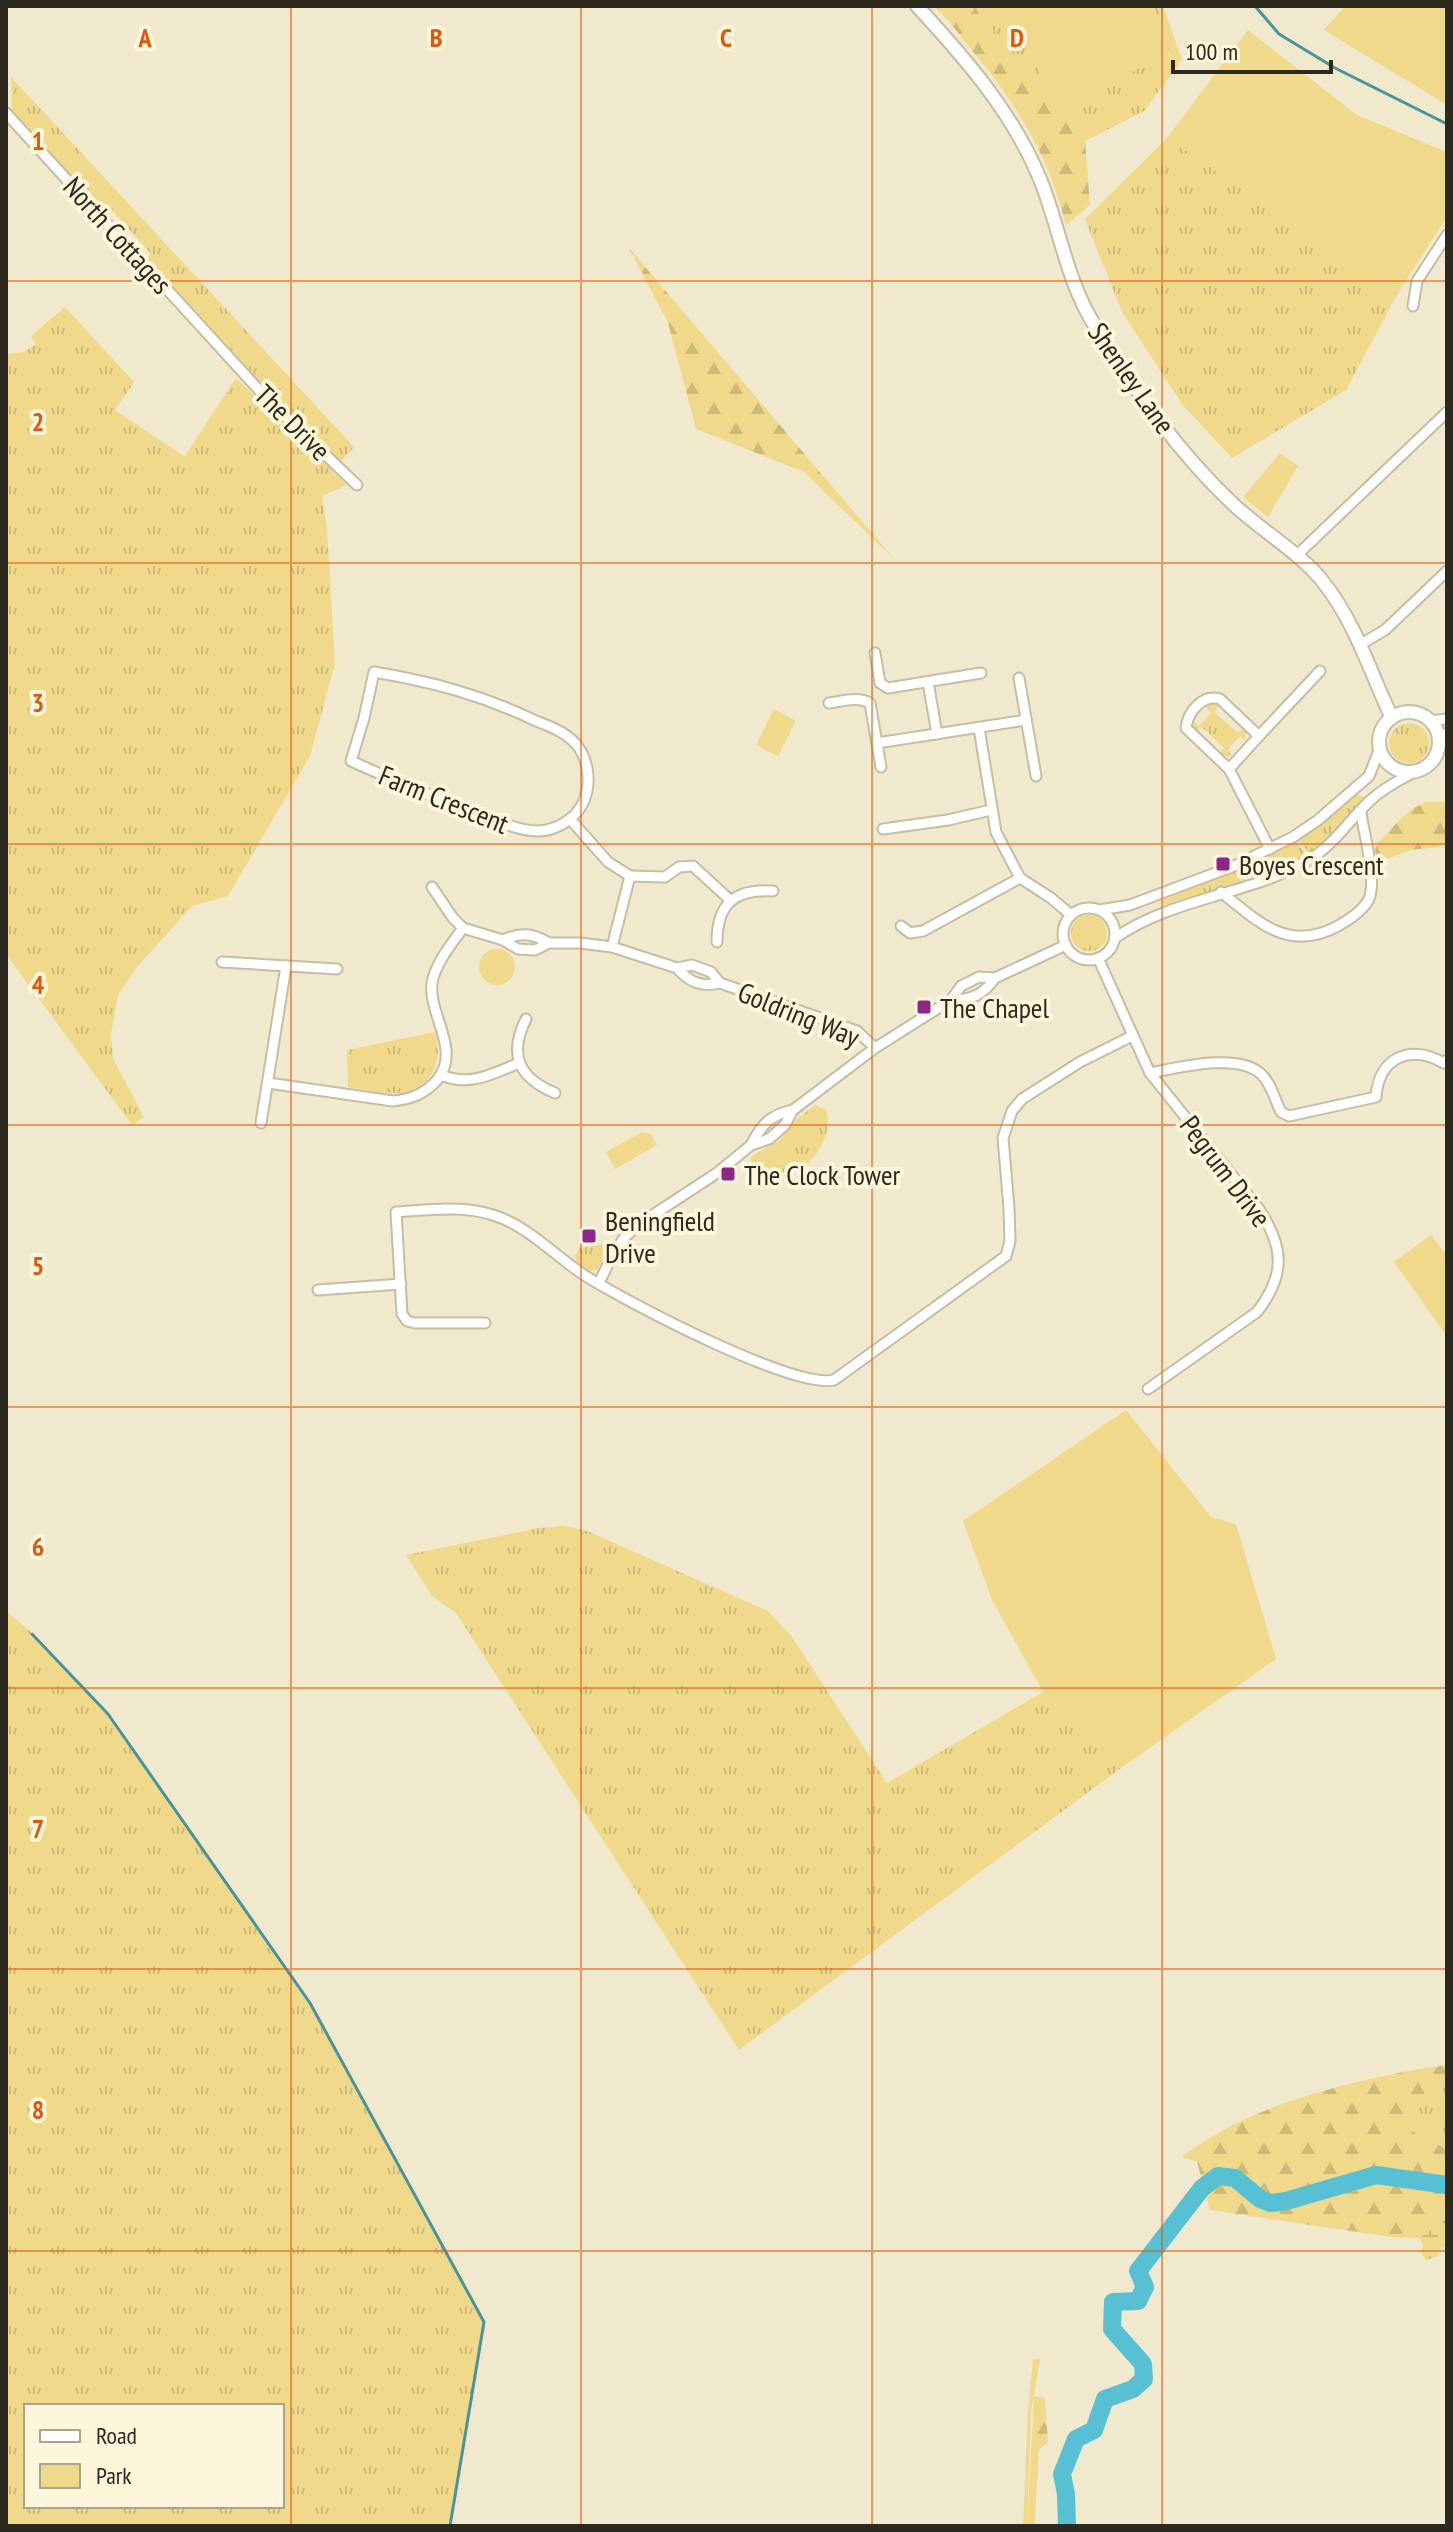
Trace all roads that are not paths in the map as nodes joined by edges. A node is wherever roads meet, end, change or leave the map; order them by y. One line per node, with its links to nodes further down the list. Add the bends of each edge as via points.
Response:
1 (917, 6): 8 (main road, Shenley Lane, via 1000,107 1030,157 1076,292 1116,359 1198,469)
2 (6, 113): 5 (street, North Cottages)
3 (1447, 235): 4 (street, via 1417,281)
4 (1413, 306)
5 (230, 358): 7 (street, The Drive)
6 (1447, 412): 8 (street)
7 (357, 485)
8 (1296, 556): 10 (main road, Shenley Lane, via 1322,581)
9 (1447, 571): 10 (street, via 1385,630)
10 (1361, 644): 17 (main road, Shenley Lane)
11 (875, 653): 15 (street, via 883,686)
12 (1320, 671): 23 (street)
13 (981, 673): 15 (street)
14 (1019, 678): 19 (street)
15 (928, 682): 22 (street)
16 (829, 703): 25 (street, via 870,703)
17 (1392, 718): 20 (main road, via 1408,713); 26 (main road, via 1381,731)
18 (1447, 719): 20 (street)
19 (1026, 720): 21 (street); 31 (street)
20 (1429, 721): 24 (main road)
21 (979, 728): 22 (street); 32 (street)
22 (937, 734): 25 (street)
23 (1259, 736): 29 (street); 29 (street, via 1220,699 1204,699 1186,728)
24 (1443, 737): 27 (main road)
25 (877, 743): 28 (street)
26 (1380, 748): 30 (main road, via 1389,764); 36 (street, via 1369,776 1355,789)
27 (1441, 759): 30 (main road)
28 (881, 767)
29 (1229, 769): 36 (street)
30 (1414, 772): 33 (street, via 1371,800)
31 (1036, 776)
32 (991, 810): 35 (street); 38 (street, via 996,832)
33 (1361, 813): 41 (street, via 1311,859); 41 (street, via 1371,875 1369,899 1343,923 1313,936 1284,936)
34 (570, 819): 34 (street, Farm Crescent, via 542,831 521,829 351,761 374,672 481,697 565,734 585,760 589,782 584,801); 37 (street, via 608,862)
35 (883, 829)
36 (1270, 849): 43 (street, via 1130,905)
37 (630, 876): 42 (street, via 665,877 679,867 693,866); 52 (street)
38 (1020, 878): 44 (street); 45 (street, via 923,931 910,933)
39 (432, 887): 46 (street)
40 (773, 891): 42 (street, via 742,893)
41 (1221, 892): 47 (street, via 1139,923)
42 (730, 900): 49 (street, via 717,927)
43 (1100, 910): 44 (street, via 1085,908); 47 (street, via 1113,921)
44 (1071, 915): 51 (street, via 1063,929)
45 (901, 926)
46 (463, 928): 48 (street); 67 (street, via 432,981 447,1052)
47 (1115, 938): 53 (street)
48 (503, 940): 50 (street, via 536,935); 50 (street, via 518,949 535,950)
49 (717, 942)
50 (549, 943): 52 (street, Goldring Way)
51 (1066, 945): 53 (street, via 1083,959); 58 (street, Goldring Way)
52 (612, 947): 56 (street, Goldring Way)
53 (1098, 958): 62 (street, Pegrum Drive)
54 (222, 962): 55 (street)
55 (286, 966): 57 (street); 68 (street)
56 (677, 968): 59 (street, Goldring Way, via 686,979 705,986); 59 (street, Goldring Way, via 692,965 711,972)
57 (337, 969)
58 (995, 978): 60 (street, Goldring Way, via 978,995); 60 (street, Goldring Way, via 979,977 961,986)
59 (720, 983): 63 (street, Goldring Way, via 857,1031)
60 (951, 1000): 63 (street, Goldring Way)
61 (526, 1019): 65 (street, via 518,1035)
62 (1132, 1036): 66 (street, Pegrum Drive); 73 (street, via 1022,1099 1012,1111 1003,1138 1010,1241 1006,1256 840,1377 813,1381 732,1351)
63 (875, 1048): 70 (street, Goldring Way)
64 (1447, 1060): 66 (street, via 1401,1056 1383,1071 1376,1097 1289,1116 1281,1112 1263,1076 1249,1066 1199,1064)
65 (519, 1063): 67 (street, via 469,1081); 69 (street, via 537,1086)
66 (1150, 1073): 77 (street, Pegrum Drive, via 1259,1209 1276,1242 1279,1265 1272,1290 1257,1312)
67 (441, 1075): 68 (street, via 422,1093 393,1101)
68 (268, 1083): 71 (street)
69 (555, 1093)
70 (793, 1110): 72 (street, Goldring Way, via 769,1139); 72 (street, Goldring Way, via 762,1125)
71 (261, 1123)
72 (751, 1145): 73 (street, Goldring Way, via 639,1224 624,1238)
73 (599, 1283): 74 (street, via 512,1223 454,1209 396,1212)
74 (401, 1284): 75 (street); 76 (street, via 407,1321)
75 (318, 1290)
76 (485, 1323)
77 (1148, 1389)

